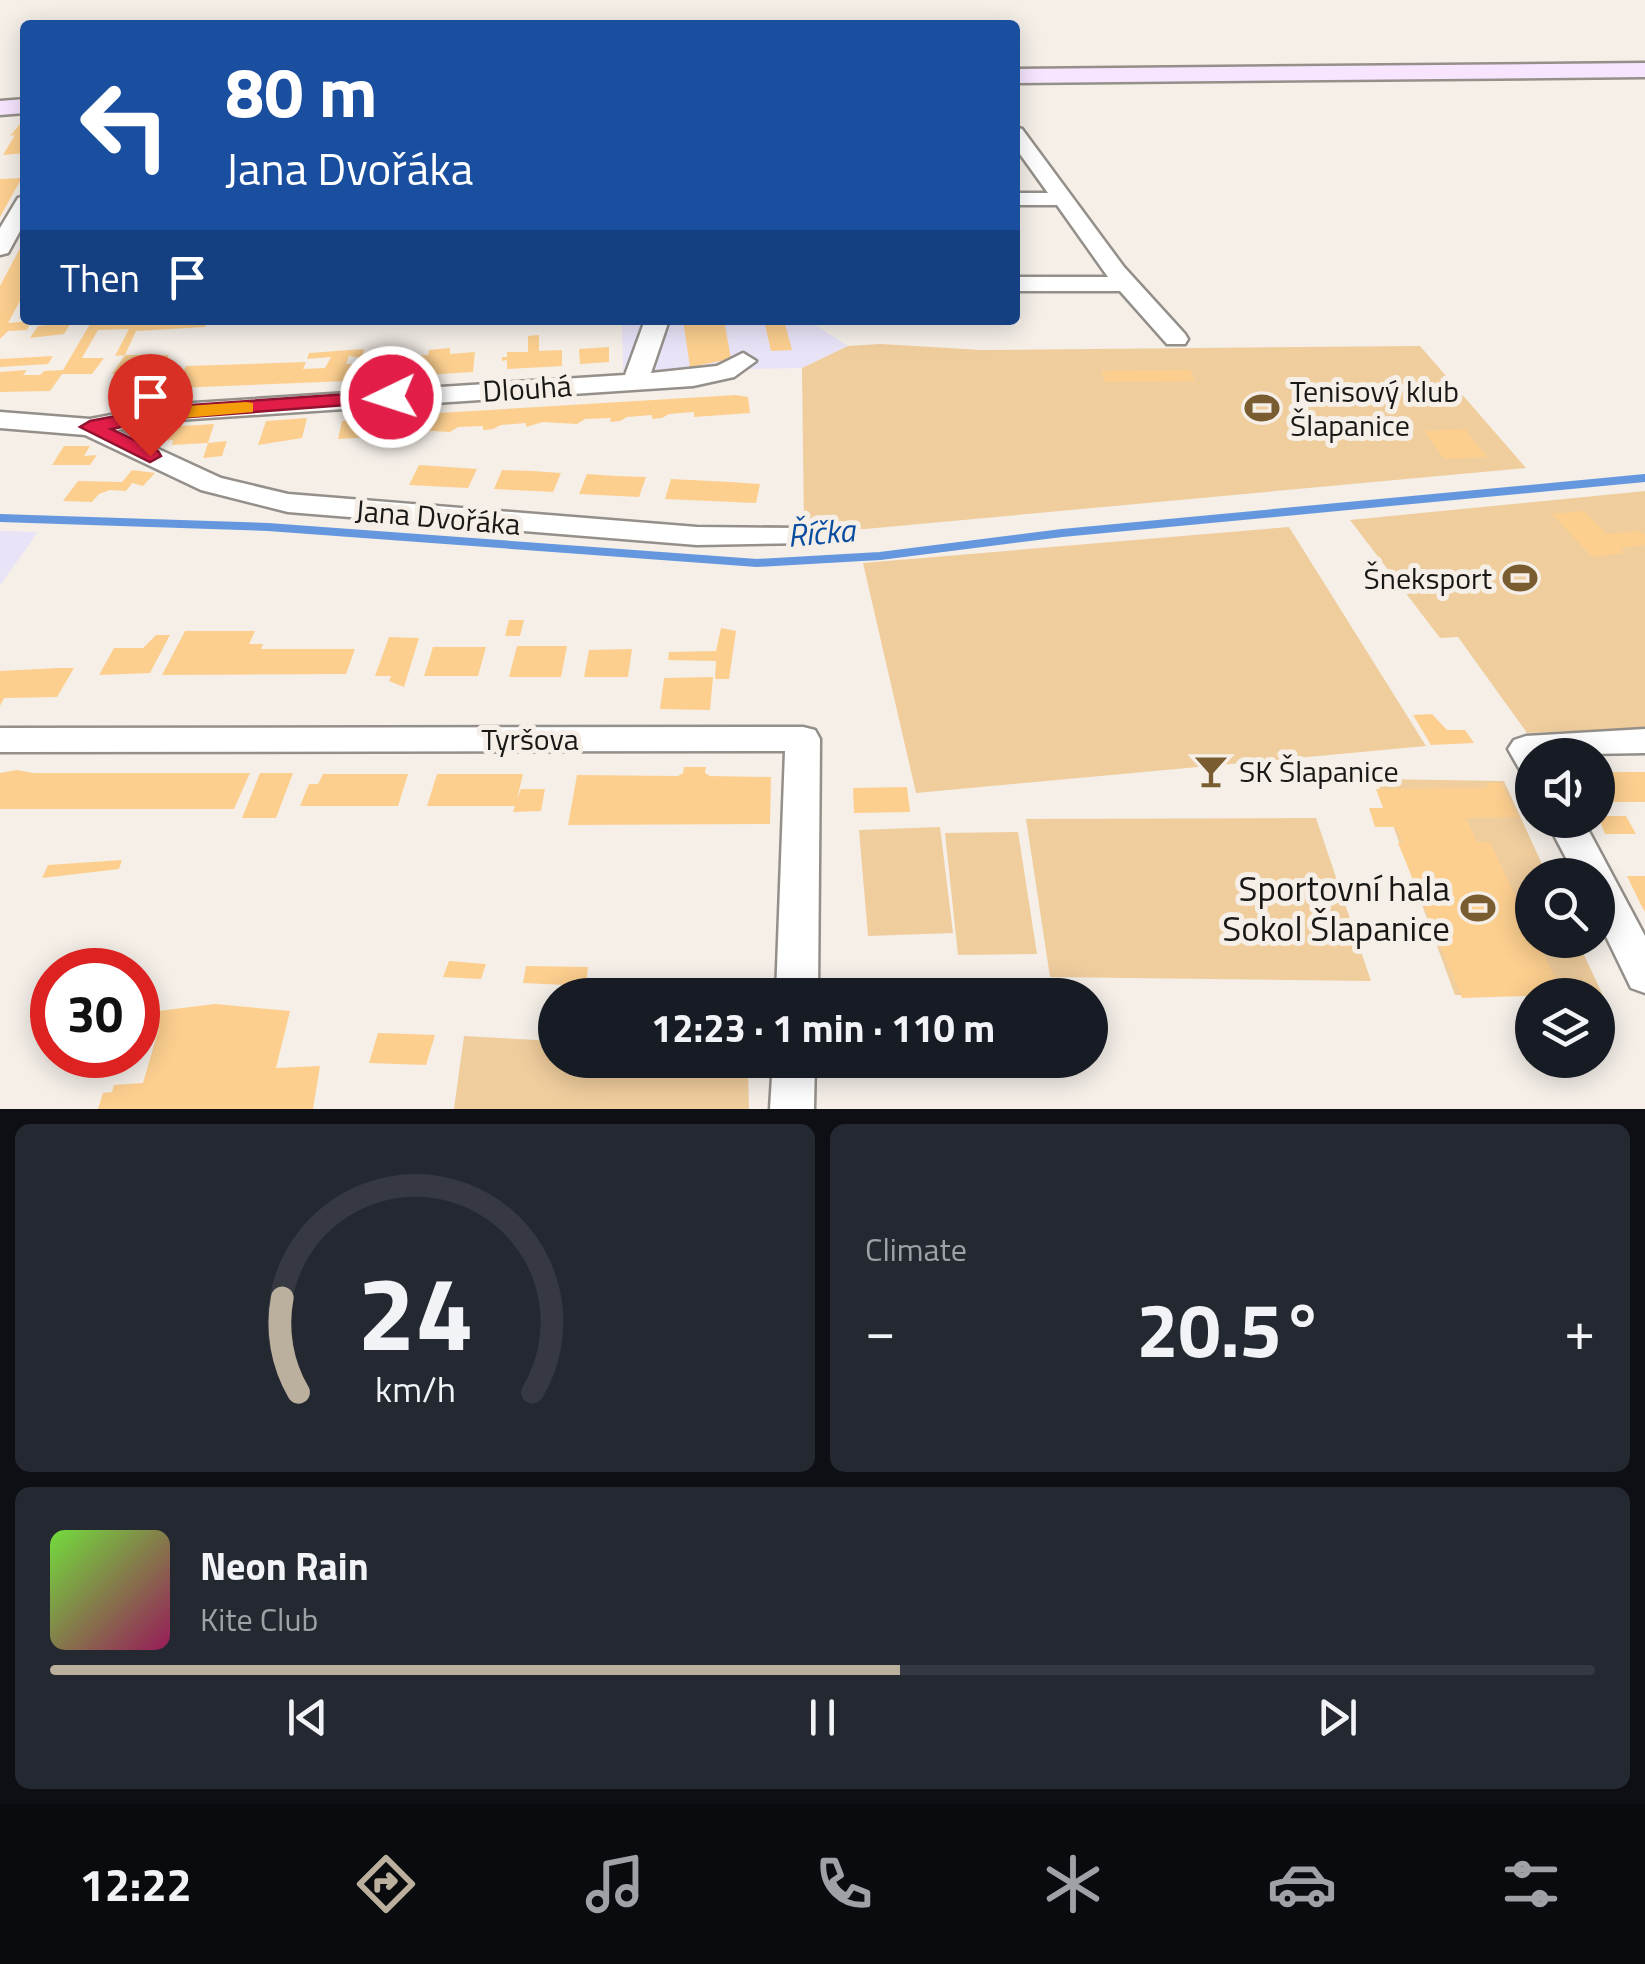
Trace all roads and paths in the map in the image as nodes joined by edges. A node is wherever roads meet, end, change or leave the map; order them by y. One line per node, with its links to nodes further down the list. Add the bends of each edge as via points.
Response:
1 (1645, 70): 2 (street)
2 (1020, 76)
3 (1020, 140): 4 (street)
4 (1065, 199): 5 (street); 9 (street)
5 (1020, 200)
6 (20, 211): 7 (street)
7 (0, 248)
8 (1020, 284): 9 (street)
9 (1128, 284): 11 (street)
10 (655, 325): 13 (street)
11 (1176, 339)
12 (743, 362): 13 (street, Dlouhá, via 693,378)
13 (636, 380): 15 (street, Dlouhá, via 163,413)
14 (0, 420): 15 (street, Dlouhá)
15 (90, 427): 16 (street, Jana Dvořáka, via 211,484 288,503 697,536)
16 (801, 537)
17 (0, 740): 22 (street, Tyršova, via 803,739)
18 (1645, 742): 19 (street)
19 (1615, 744)
20 (1615, 916): 21 (street)
21 (1645, 976)
22 (796, 978)
23 (793, 1078): 24 (street)
24 (792, 1109)

